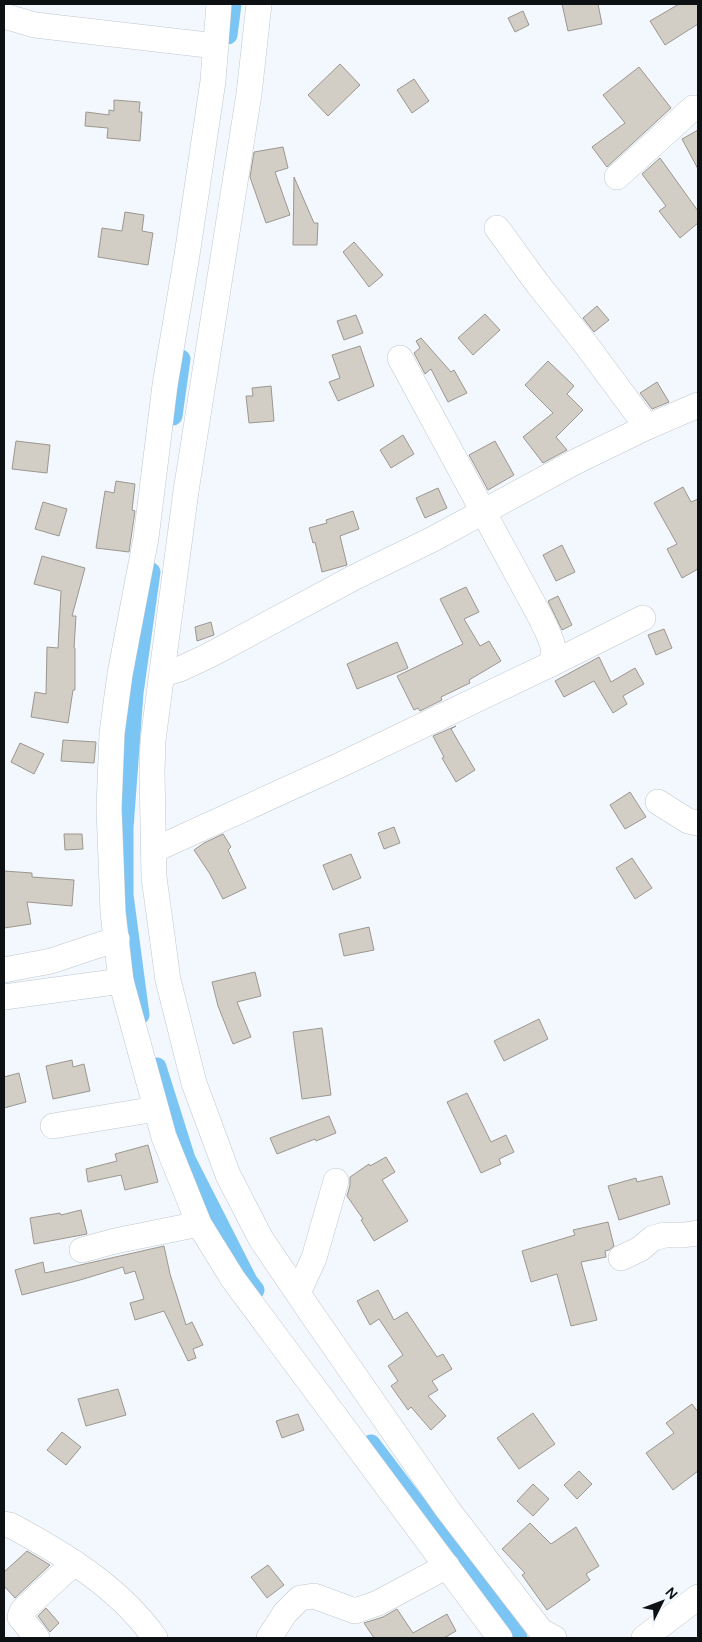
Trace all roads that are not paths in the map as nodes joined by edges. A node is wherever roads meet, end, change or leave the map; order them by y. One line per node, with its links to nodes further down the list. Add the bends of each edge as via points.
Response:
1 (219, 4): 4 (street)
2 (259, 4): 15 (street, via 250,94)
3 (4, 16): 4 (street, via 36,24)
4 (216, 46): 14 (street)
5 (698, 108): 6 (street, via 693,108)
6 (616, 177)
7 (497, 228): 10 (street)
8 (400, 358): 11 (street)
9 (698, 404): 10 (street)
10 (647, 427): 11 (street)
11 (484, 511): 13 (street, via 542,620 554,649 554,659); 15 (street)
12 (643, 618): 13 (street)
13 (549, 665): 18 (street)
14 (124, 674): 15 (street); 19 (street, via 112,733 109,808)
15 (159, 680): 18 (street, via 152,772)
16 (658, 802): 17 (street, via 688,821)
17 (698, 823)
18 (154, 850): 30 (street, via 154,877 168,980 194,1083 228,1175 261,1239)
19 (116, 939): 20 (street, via 51,961); 21 (street)
20 (4, 970)
21 (121, 981): 22 (street); 23 (street)
22 (4, 997)
23 (156, 1109): 24 (street); 26 (street)
24 (53, 1126)
25 (336, 1181): 30 (street, via 314,1258)
26 (199, 1224): 28 (street); 33 (street, via 233,1279)
27 (698, 1233): 29 (street, via 652,1238 640,1249)
28 (82, 1250)
29 (621, 1258)
30 (298, 1294): 39 (street, via 448,1510 541,1630)
31 (4, 1524): 32 (street, via 47,1544)
32 (74, 1563): 35 (street, via 22,1611 20,1617); 36 (street, via 103,1582 143,1621)
33 (447, 1566): 37 (street, via 356,1611 314,1596 300,1598 285,1613); 38 (street)
34 (698, 1597): 40 (street)
35 (37, 1638)
36 (155, 1638)
37 (269, 1638)
38 (500, 1638)
39 (554, 1638)
40 (644, 1638)

